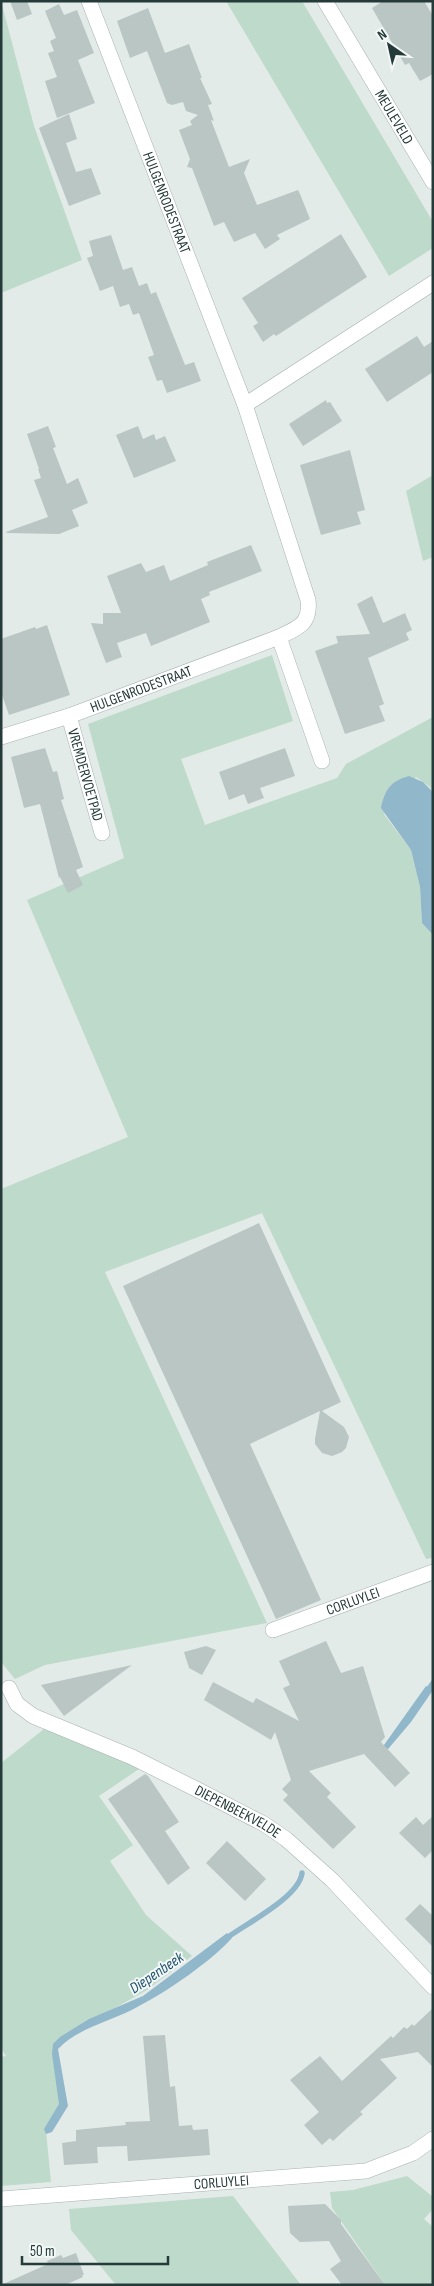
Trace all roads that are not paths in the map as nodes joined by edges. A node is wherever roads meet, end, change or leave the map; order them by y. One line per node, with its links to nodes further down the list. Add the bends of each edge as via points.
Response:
1 (89, 1): 5 (street, HULGENRODESTRAAT)
2 (325, 1): 3 (street, MEULEVELD)
3 (433, 182)
4 (433, 283): 5 (street)
5 (245, 405): 6 (street, HULGENRODESTRAAT, via 308,600 309,611 305,621)
6 (279, 637): 7 (street, HULGENRODESTRAAT); 9 (street)
7 (69, 716): 8 (street, HULGENRODESTRAAT); 10 (street, VREMDERVOETPAD)
8 (1, 738)
9 (322, 761)
10 (102, 833)
11 (433, 1572): 12 (street, CORLUYLEI)
12 (273, 1630)
13 (9, 1688): 14 (street, DIEPENBEEKVELDE, via 17,1704 33,1716 148,1765 264,1824 286,1839 332,1880)
14 (433, 1987)
15 (433, 2138): 16 (street, CORLUYLEI, via 414,2153 366,2171)
16 (1, 2199)

